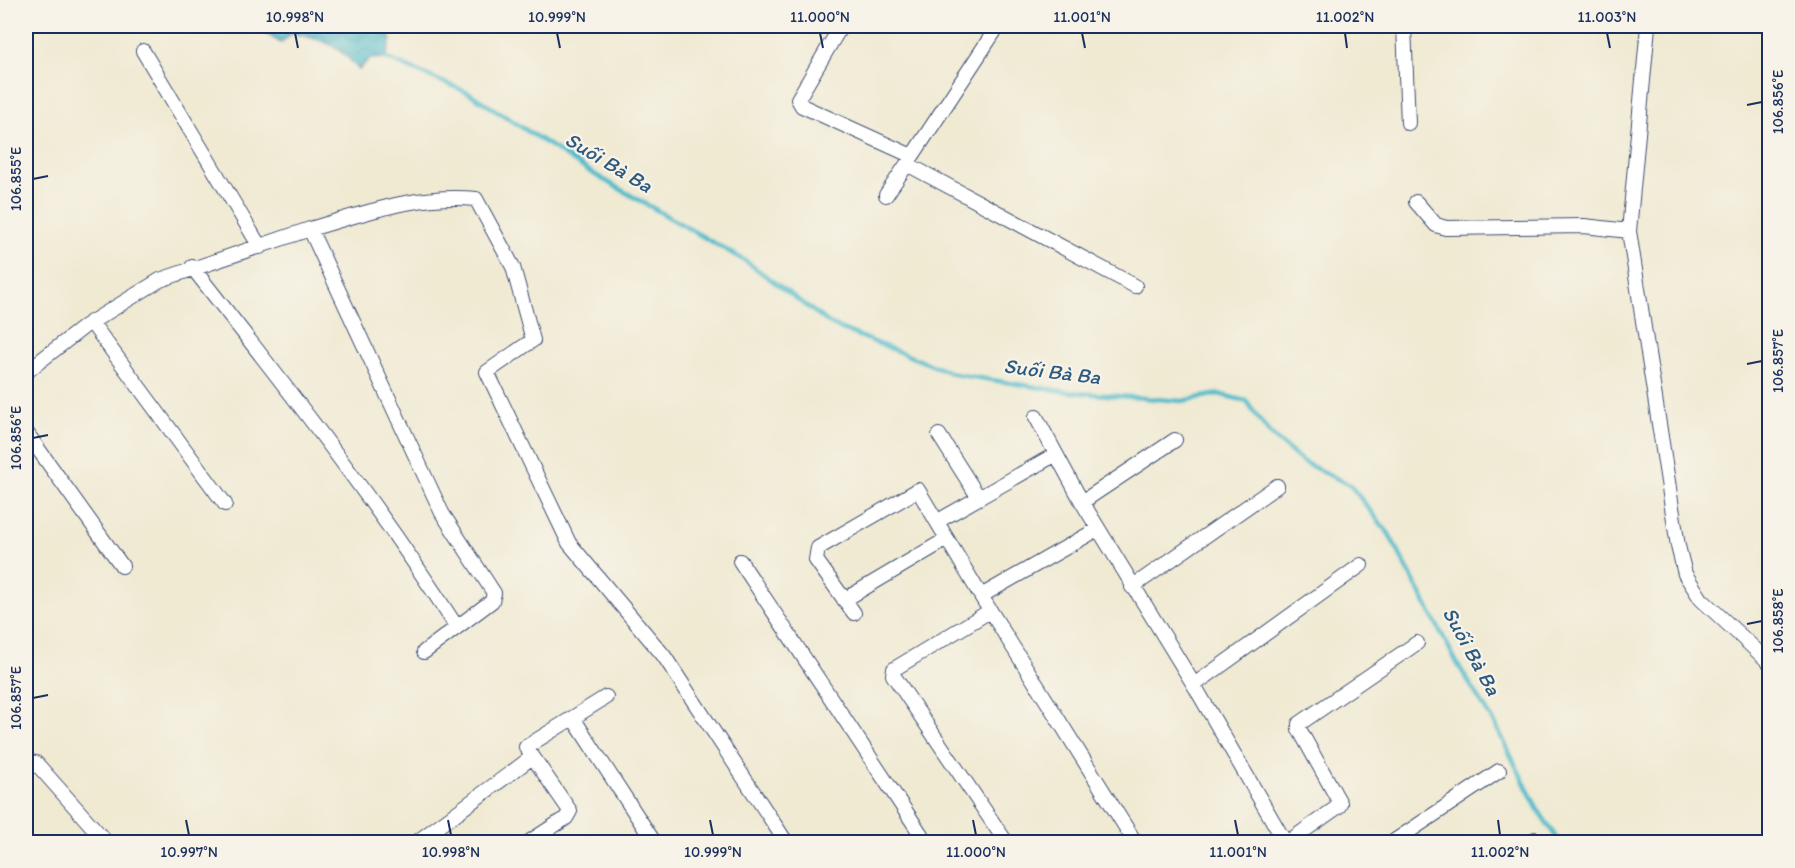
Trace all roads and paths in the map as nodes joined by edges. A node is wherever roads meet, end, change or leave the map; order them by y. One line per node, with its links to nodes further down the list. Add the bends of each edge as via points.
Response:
1 (841, 26): 7 (street, via 798,99 802,106)
2 (998, 26): 7 (street)
3 (1404, 26): 6 (street)
4 (1648, 26): 11 (street)
5 (143, 51): 12 (street)
6 (1408, 123)
7 (910, 160): 8 (street); 14 (street)
8 (886, 195)
9 (1416, 202): 11 (street, via 1436,225 1446,228 1584,226)
10 (310, 229): 12 (street); 37 (street, via 442,513 494,593 492,601); 51 (street, via 445,196 476,199 513,267 533,340 487,372 569,543 664,656)
11 (1629, 231): 40 (street, via 1685,574 1701,599)
12 (260, 247): 13 (street)
13 (192, 267): 15 (street, via 147,287); 37 (street, via 424,574)
14 (1135, 286)
15 (91, 322): 16 (street); 25 (street)
16 (26, 372)
17 (1036, 417): 21 (street)
18 (26, 432): 31 (street)
19 (939, 435): 23 (street)
20 (1175, 440): 24 (street)
21 (1056, 454): 23 (street); 24 (street)
22 (1277, 486): 32 (street)
23 (979, 498): 26 (street)
24 (1082, 502): 27 (street)
25 (225, 504)
26 (938, 521): 28 (street); 34 (street, via 922,493 915,490 818,548 816,560)
27 (1098, 529): 32 (street); 33 (street)
28 (947, 539): 33 (street); 34 (street)
29 (740, 561): 52 (street)
30 (1361, 565): 41 (street)
31 (122, 566)
32 (1132, 587): 41 (street)
33 (981, 596): 35 (street)
34 (844, 600): 36 (street)
35 (990, 611): 53 (street, via 894,669 894,675); 54 (street)
36 (854, 613)
37 (456, 626): 39 (street)
38 (1418, 643): 55 (street, via 1299,724 1340,803)
39 (424, 652)
40 (1770, 663)
41 (1194, 685): 55 (street)
42 (606, 697): 43 (street)
43 (573, 718): 44 (street, via 526,747); 50 (street)
44 (531, 758): 48 (street); 49 (street, via 570,811 566,818)
45 (26, 762): 47 (street, via 36,763)
46 (1499, 771): 56 (street)
47 (106, 843)
48 (417, 843)
49 (529, 843)
50 (654, 843)
51 (786, 843)
52 (926, 843)
53 (1006, 843)
54 (1135, 843)
55 (1286, 843)
56 (1393, 843)

